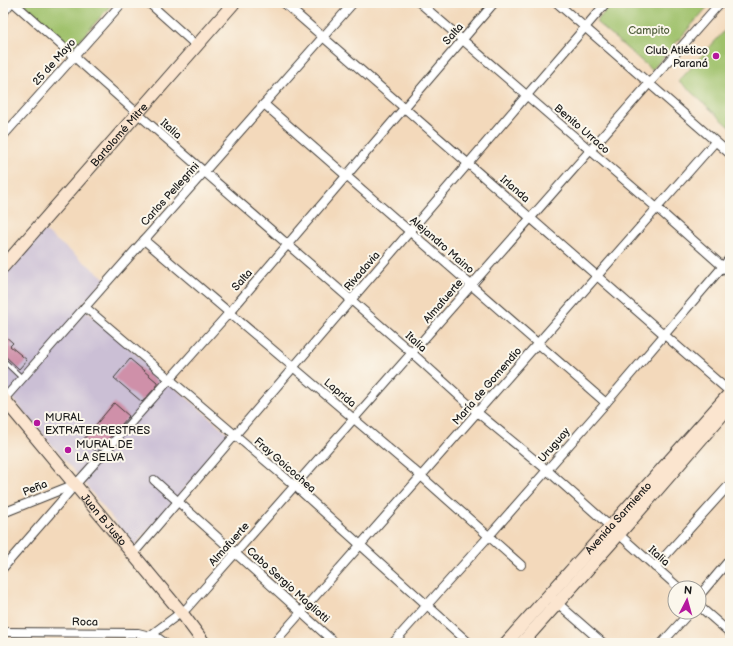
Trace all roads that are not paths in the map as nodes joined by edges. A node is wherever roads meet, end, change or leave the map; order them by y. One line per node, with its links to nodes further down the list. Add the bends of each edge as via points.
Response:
1 (12, 3): 12 (street); 17 (street, Italia)
2 (122, 3): 17 (street, 25 de Mayo)
3 (149, 3): 16 (street)
4 (234, 3): 16 (main road, Bartolomé Mitre)
5 (284, 3): 14 (street, Irlanda)
6 (353, 3): 14 (street, Carlos Pellegrini)
7 (420, 3): 15 (street, Benito Urraco)
8 (494, 3): 15 (street, Salta)
9 (557, 3): 13 (street)
10 (606, 3): 13 (street, Rivadavia)
11 (720, 3): 18 (street, Almafuerte)
12 (3, 13)
13 (585, 27): 18 (street); 19 (street, Rivadavia)
14 (323, 37): 20 (street, Carlos Pellegrini); 21 (street, Irlanda)
15 (463, 40): 19 (street, Benito Urraco); 21 (street, Salta)
16 (197, 46): 22 (main road, Bartolomé Mitre)
17 (74, 56): 22 (street, Italia); 23 (street, 25 de Mayo)
18 (650, 84): 24 (street); 25 (street, Almafuerte)
19 (527, 96): 25 (street, Benito Urraco); 27 (street, Rivadavia)
20 (264, 104): 28 (street, Carlos Pellegrini); 29 (street, Alejandro Maino)
21 (405, 108): 27 (street, Irlanda); 29 (street, Salta)
22 (136, 113): 28 (street, Italia); 36 (main road, Bartolomé Mitre)
23 (3, 136)
24 (716, 142): 26 (street); 30 (street, María de Gomendio)
25 (590, 151): 30 (street, Benito Urraco); 31 (street, Almafuerte)
26 (730, 154)
27 (469, 164): 31 (street, Irlanda); 32 (street, Rivadavia)
28 (204, 173): 33 (street, Carlos Pellegrini); 34 (street, Italia)
29 (346, 176): 32 (street, Alejandro Maino); 34 (street, Salta)
30 (658, 209): 37 (street, Benito Urraco); 39 (street, María de Gomendio)
31 (531, 218): 39 (street, Irlanda); 40 (street, Almafuerte)
32 (410, 232): 40 (street, Alejandro Maino); 41 (street, Rivadavia)
33 (144, 240): 42 (street, Carlos Pellegrini); 43 (street, Laprida)
34 (287, 245): 41 (street, Italia); 43 (street, Salta)
35 (730, 258): 37 (street, Uruguay)
36 (3, 267)
37 (722, 267): 38 (street, Benito Urraco); 44 (street, Uruguay)
38 (730, 273)
39 (598, 276): 44 (street, Irlanda); 45 (street, María de Gomendio)
40 (472, 286): 45 (street, Alejandro Maino); 46 (street, Almafuerte)
41 (352, 300): 46 (street, Italia); 48 (street, Rivadavia)
42 (85, 307): 49 (street, Carlos Pellegrini); 50 (street, Fray Goicochea)
43 (229, 312): 48 (street, Laprida); 50 (street, Salta)
44 (664, 334): 51 (street, Irlanda); 53 (street, Uruguay)
45 (538, 344): 53 (street, Alejandro Maino); 55 (street, María de Gomendio)
46 (412, 353): 55 (street, Italia); 56 (street, Almafuerte)
47 (3, 360): 49 (lane)
48 (294, 368): 56 (street, Laprida); 57 (street, Rivadavia)
49 (22, 378): 52 (street, Carlos Pellegrini)
50 (169, 379): 57 (street, Fray Goicochea); 61 (street, Salta)
51 (730, 393): 66 (main road, Avenida Sarmiento)
52 (3, 398): 61 (main road, Juan B Justo)
53 (606, 403): 58 (street, Uruguay)
54 (730, 406): 66 (main road, Avenida Sarmiento)
55 (478, 413): 58 (street, Italia); 59 (street, María de Gomendio)
56 (354, 419): 59 (street, Laprida); 63 (street, Almafuerte)
57 (234, 436): 63 (street, Fray Goicochea); 64 (street, Rivadavia)
58 (547, 470): 66 (street, Italia); 67 (street, Uruguay)
59 (421, 476): 67 (street, Laprida); 68 (street, María de Gomendio)
60 (154, 480): 64 (street, Cabo Sergio Magliotti)
61 (76, 484): 65 (street, Peña); 70 (main road, Juan B Justo); 74 (street, Salta)
62 (730, 484): 73 (street)
63 (295, 486): 68 (street, Fray Goicochea); 69 (street, Almafuerte)
64 (179, 501): 69 (street, Cabo Sergio Magliotti); 70 (street, Rivadavia)
65 (3, 513)
66 (615, 530): 73 (street, Italia); 77 (main road, Avenida Sarmiento)
67 (489, 536): 72 (street, Laprida); 78 (street, Uruguay)
68 (360, 546): 78 (street, Fray Goicochea); 80 (street, María de Gomendio)
69 (235, 553): 79 (street, Almafuerte); 80 (street, Cabo Sergio Magliotti)
70 (133, 554): 79 (main road, Juan B Justo)
71 (730, 559): 76 (street)
72 (521, 565)
73 (655, 567): 75 (street, Italia)
74 (3, 568)
75 (670, 580)
76 (707, 586)
77 (553, 599): 93 (main road, Avenida Sarmiento); 94 (main road, Avenida Sarmiento); 95 (street)
78 (426, 605): 91 (street, Uruguay); 92 (street, Fray Goicochea)
79 (182, 612): 85 (street); 88 (main road, Juan B Justo)
80 (301, 612): 89 (street, María de Gomendio); 90 (street, Cabo Sergio Magliotti)
81 (707, 613): 84 (street)
82 (683, 620): 96 (street)
83 (3, 632): 85 (street, Roca, via 138,633)
84 (730, 633)
85 (151, 636): 86 (street); 87 (street, Roca)
86 (145, 643)
87 (165, 643)
88 (204, 643)
89 (274, 643)
90 (335, 643)
91 (392, 643)
92 (469, 643)
93 (506, 643)
94 (522, 643)
95 (603, 643)
96 (662, 643)

